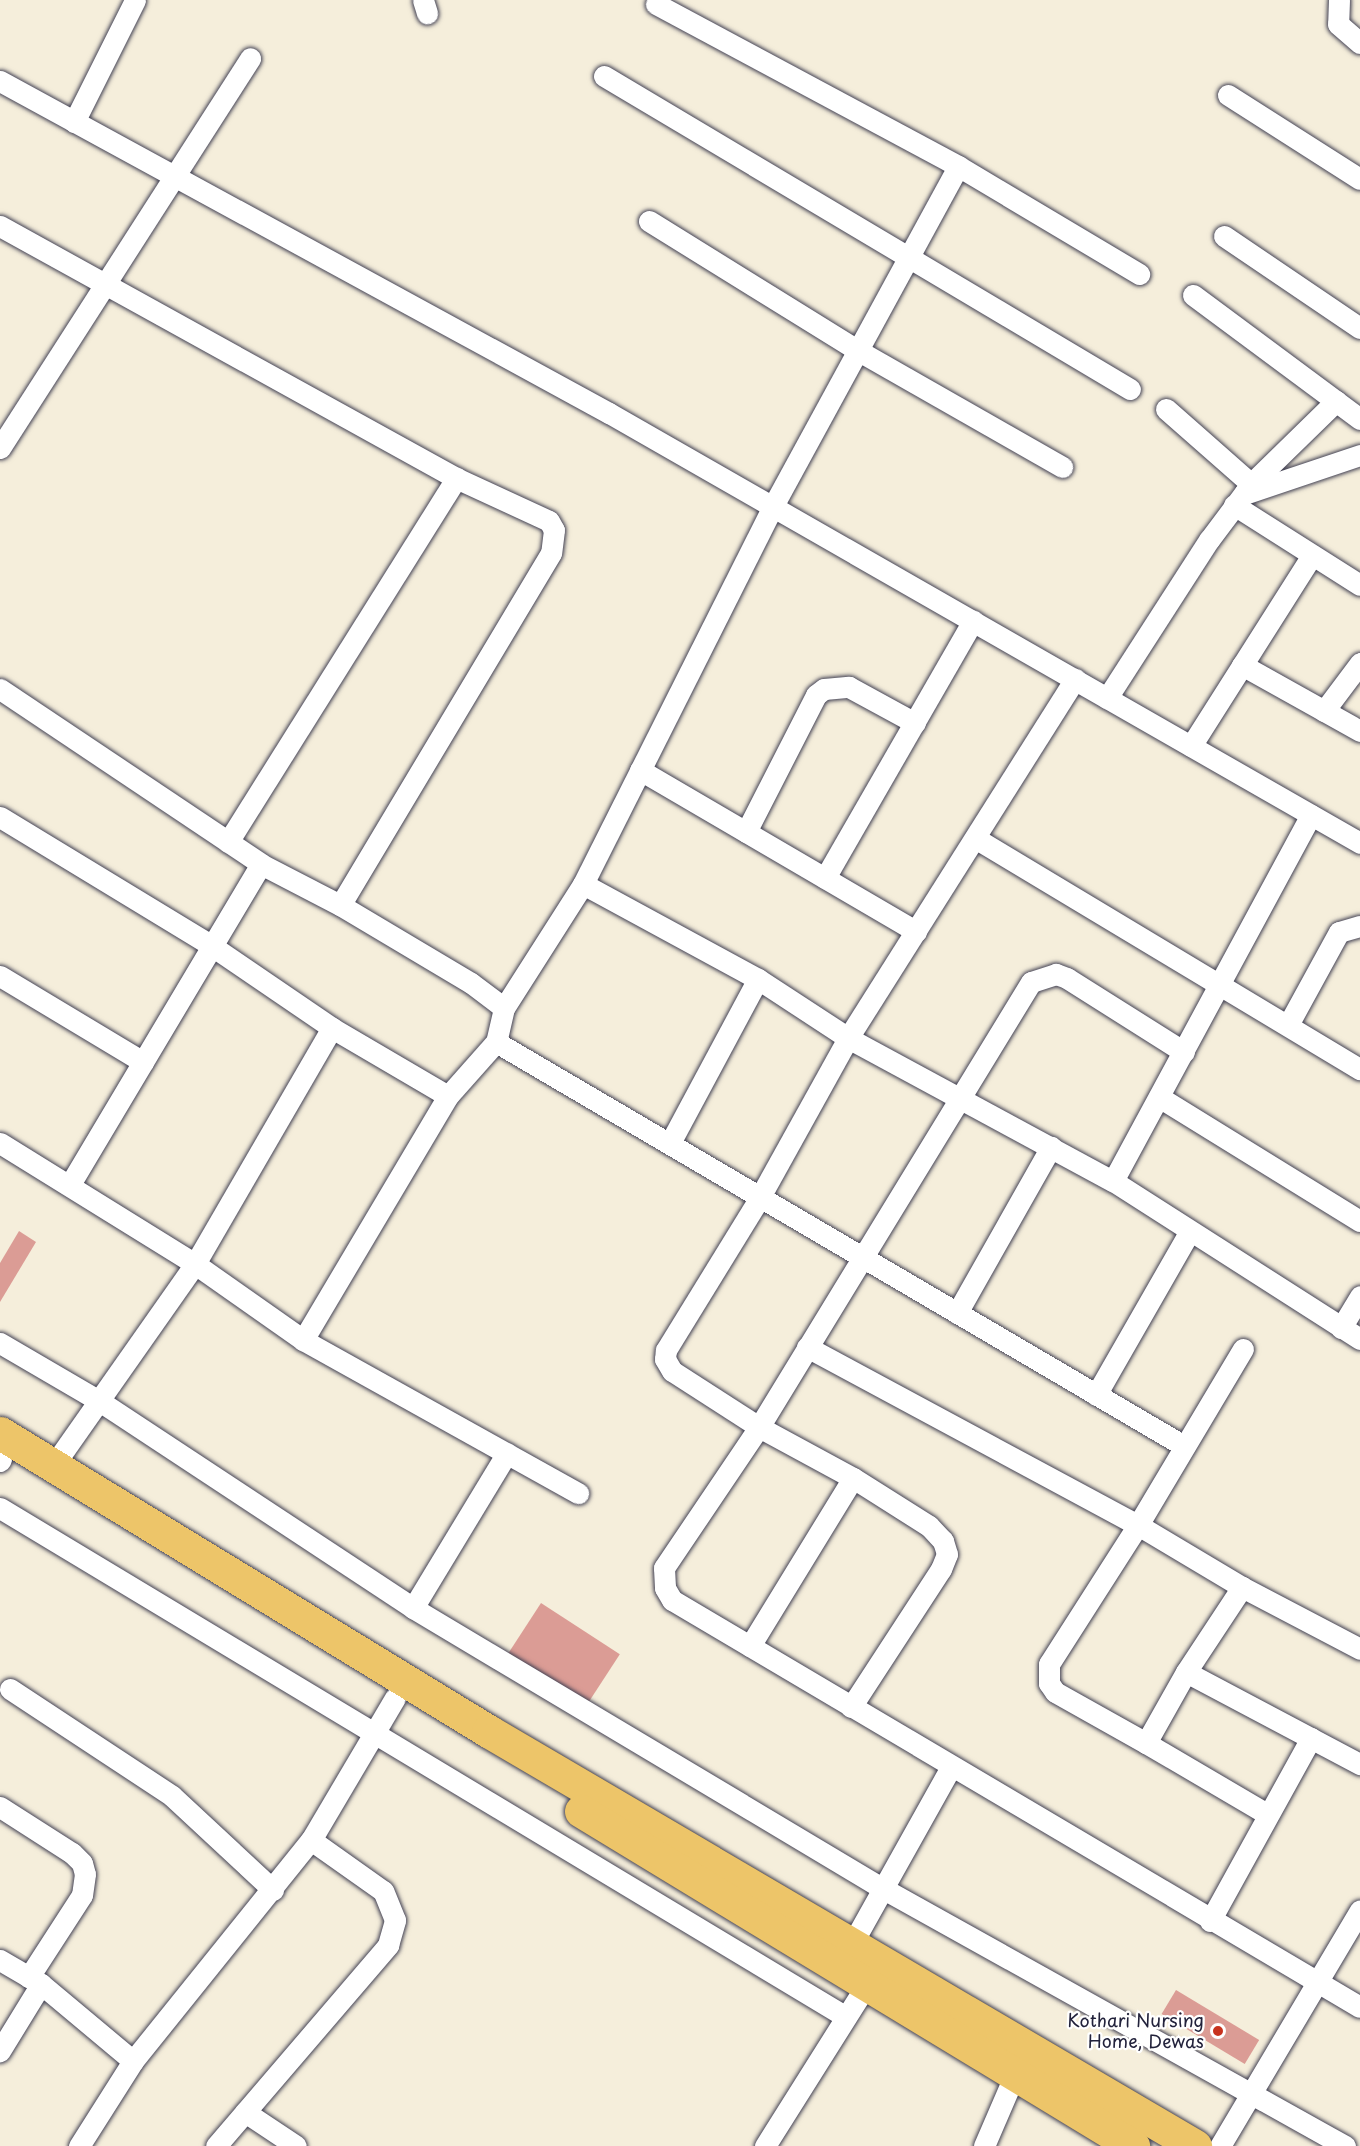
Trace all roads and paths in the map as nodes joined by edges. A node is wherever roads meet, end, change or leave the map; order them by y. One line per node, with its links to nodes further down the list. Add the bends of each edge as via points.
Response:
1 (135, 0): 9 (street)
2 (1339, 0): 4 (street, via 1338,24)
3 (656, 4): 10 (street)
4 (1360, 43)
5 (250, 58): 12 (street)
6 (604, 76): 16 (street)
7 (0, 81): 9 (street)
8 (1228, 95): 11 (street)
9 (74, 122): 12 (street)
10 (958, 166): 16 (street); 17 (street)
11 (1357, 171)
12 (174, 178): 18 (street); 31 (street, via 599,407)
13 (649, 220): 21 (street)
14 (0, 226): 18 (street)
15 (1224, 237): 20 (street)
16 (911, 256): 21 (street); 22 (street)
17 (1139, 274)
18 (107, 286): 26 (street); 29 (street)
19 (1193, 295): 23 (street)
20 (1360, 328)
21 (859, 351): 28 (street); 31 (street)
22 (1130, 389)
23 (1336, 401): 25 (street); 30 (street)
24 (1166, 409): 30 (street)
25 (1360, 419)
26 (0, 448)
27 (1360, 455): 30 (street)
28 (1062, 467)
29 (456, 478): 49 (street); 54 (street, via 549,521 554,546)
30 (1243, 494): 32 (street); 39 (street)
31 (772, 506): 34 (street); 44 (street)
32 (1312, 555): 33 (street); 36 (street)
33 (1360, 585)
34 (973, 621): 37 (street); 41 (street)
35 (1360, 663): 40 (street)
36 (1242, 665): 40 (street); 43 (street)
37 (1075, 680): 39 (street); 48 (street)
38 (0, 689): 49 (street)
39 (1107, 698): 43 (street)
40 (1324, 711): 42 (street)
41 (915, 723): 47 (street, via 849,687 824,689 816,694); 52 (street)
42 (1360, 731)
43 (1191, 746): 45 (street)
44 (640, 770): 47 (street); 53 (street)
45 (1311, 815): 50 (street); 60 (street)
46 (0, 817): 57 (street)
47 (746, 832): 52 (street)
48 (975, 838): 56 (street); 60 (street)
49 (228, 842): 51 (street)
50 (1360, 843)
51 (261, 864): 54 (street); 57 (street)
52 (825, 878): 56 (street)
53 (583, 884): 59 (street); 61 (street)
54 (340, 905): 61 (street, via 471,983)
55 (1360, 926): 62 (street, via 1339,932)
56 (916, 931): 64 (street)
57 (212, 946): 63 (street); 67 (street)
58 (0, 976): 67 (street)
59 (758, 979): 64 (street); 73 (street)
60 (1221, 984): 62 (street); 66 (street)
61 (504, 1008): 65 (street)
62 (1288, 1025): 68 (street)
63 (332, 1028): 69 (street); 81 (street)
64 (848, 1038): 70 (street); 77 (street)
65 (496, 1042): 69 (street); 73 (street)
66 (1184, 1052): 70 (street, via 1068,978 1056,974 1041,976 1031,982); 71 (street)
67 (143, 1062): 76 (street)
68 (1360, 1069)
69 (448, 1096): 86 (street)
70 (958, 1097): 74 (street); 80 (street)
71 (1159, 1097): 75 (street); 78 (street)
72 (0, 1143): 76 (street)
73 (670, 1143): 77 (street)
74 (1051, 1147): 75 (street); 83 (street)
75 (1113, 1181): 79 (street)
76 (69, 1184): 81 (street)
77 (760, 1197): 80 (street); 92 (street, via 666,1350 665,1359 672,1371)
78 (1360, 1221)
79 (1190, 1231): 84 (street); 90 (street)
80 (862, 1257): 83 (street); 88 (street)
81 (195, 1264): 86 (street); 91 (street)
82 (1360, 1296): 84 (street)
83 (957, 1312): 90 (street)
84 (1341, 1328): 85 (street)
85 (1360, 1339)
86 (303, 1340): 95 (street)
87 (0, 1343): 91 (street)
88 (807, 1347): 92 (street); 100 (street)
89 (1243, 1349): 93 (street)
90 (1096, 1395): 93 (street)
91 (101, 1402): 96 (street); 102 (street)
92 (759, 1427): 97 (street); 103 (street, via 664,1568 665,1588 672,1600)
93 (1184, 1446): 100 (street)
94 (0, 1453): 96 (main road); 107 (main road)
95 (507, 1454): 98 (street); 102 (street)
96 (53, 1466): 121 (main road, via 488,1731)
97 (853, 1478): 103 (street); 108 (street, via 929,1526 943,1541 947,1554)
98 (578, 1493)
99 (0, 1508): 109 (street)
100 (1138, 1525): 101 (street); 111 (street, via 1049,1664 1049,1683 1055,1692)
101 (1242, 1587): 104 (street); 105 (street)
102 (413, 1608): 117 (street)
103 (750, 1646): 108 (street)
104 (1360, 1648)
105 (1186, 1672): 110 (street); 111 (street)
106 (3, 1692): 118 (street, via 172,1796)
107 (395, 1698): 109 (street); 124 (main road)
108 (850, 1707): 113 (street)
109 (373, 1735): 116 (street); 127 (street)
110 (1311, 1738): 112 (street); 115 (street)
111 (1146, 1743): 115 (street)
112 (1360, 1764)
113 (951, 1767): 117 (street); 120 (street)
114 (0, 1807): 123 (street, via 72,1853 82,1863 85,1874 82,1895)
115 (1267, 1814): 120 (street)
116 (311, 1840): 118 (street); 132 (street, via 383,1891 395,1920 388,1945)
117 (882, 1888): 121 (street); 131 (street)
118 (273, 1890): 129 (street)
119 (1360, 1910): 125 (street)
120 (1210, 1921): 125 (street)
121 (852, 1944): 139 (main road)
122 (0, 1960): 123 (street)
123 (35, 1980): 128 (street); 129 (street)
124 (867, 1984): 127 (street); 130 (main road)
125 (1316, 1984): 126 (street); 131 (street)
126 (1360, 2007)
127 (846, 2017): 136 (street)
128 (0, 2051)
129 (133, 2061): 133 (street)
130 (1015, 2074): 137 (street); 138 (main road)
131 (1250, 2096): 140 (street); 141 (street)
132 (245, 2112): 134 (street); 135 (street)
133 (83, 2145)
134 (216, 2146)
135 (296, 2146)
136 (765, 2146)
137 (984, 2146)
138 (1133, 2146)
139 (1195, 2146)
140 (1220, 2146)
141 (1345, 2146)

